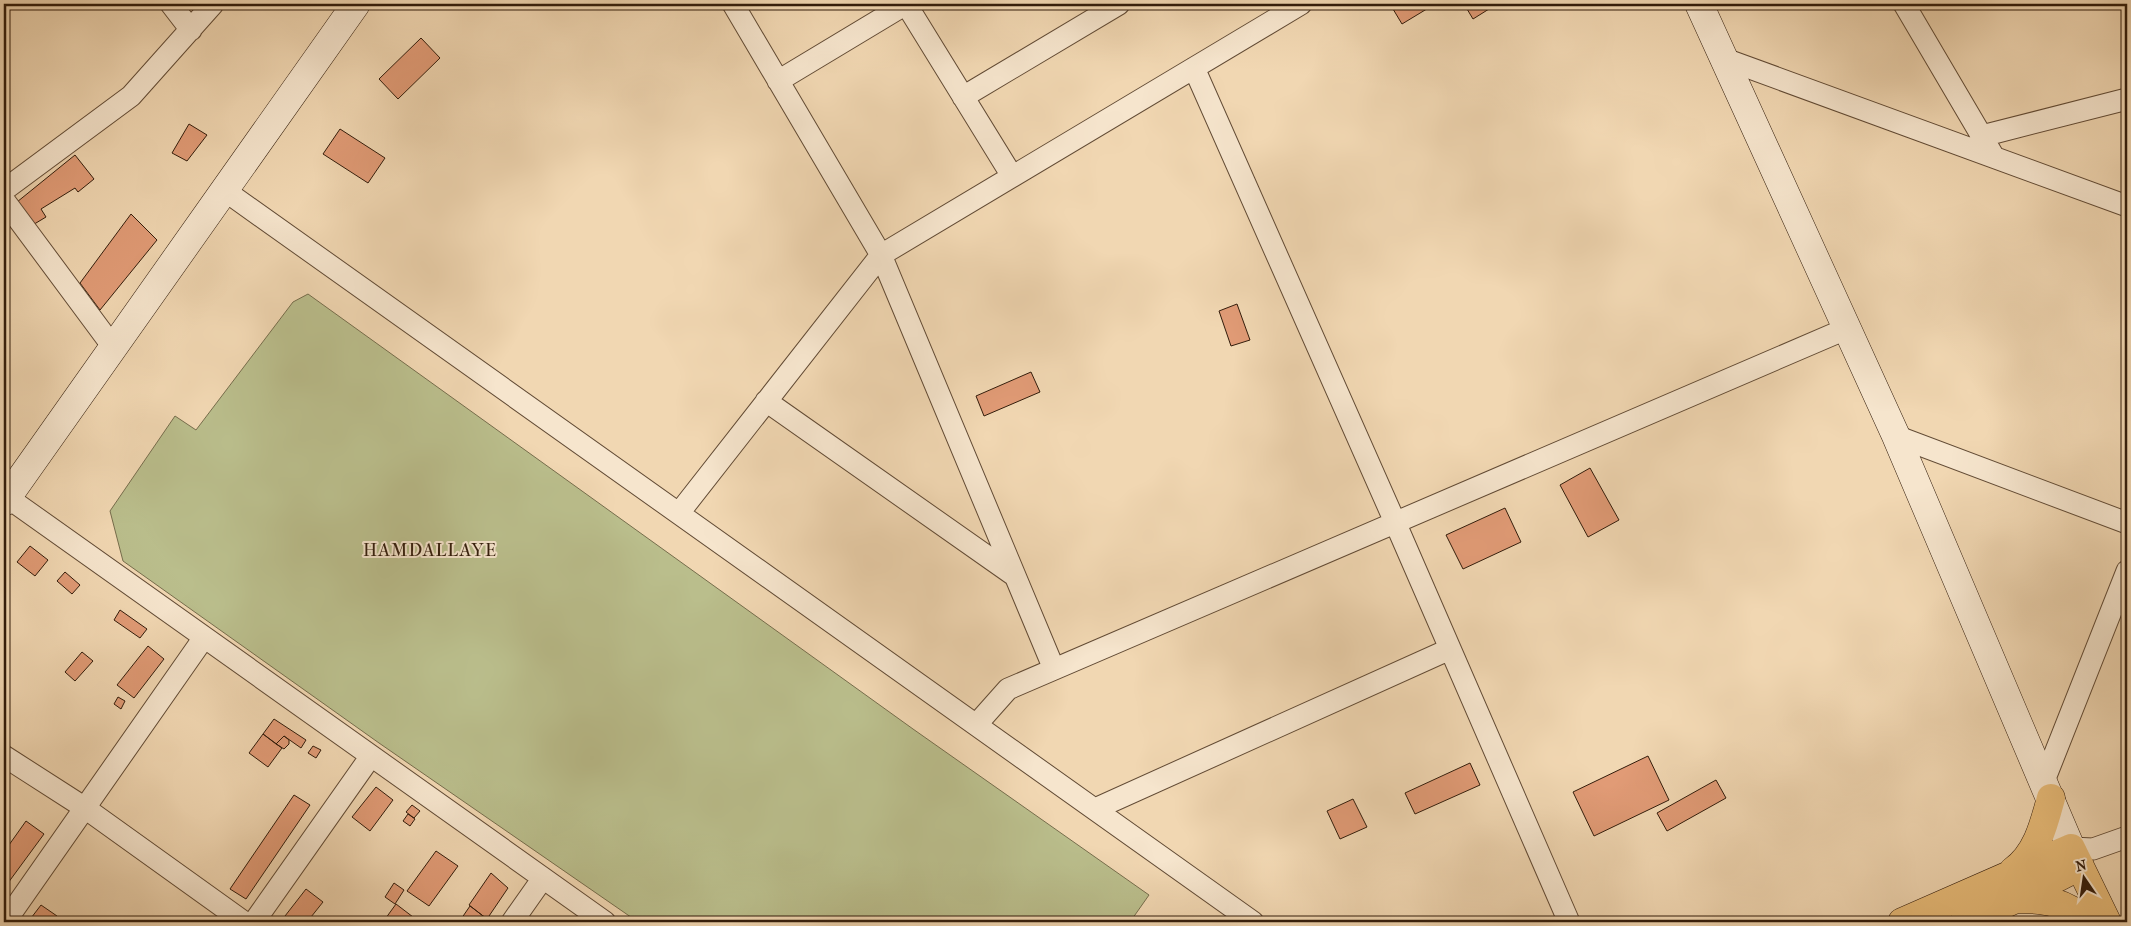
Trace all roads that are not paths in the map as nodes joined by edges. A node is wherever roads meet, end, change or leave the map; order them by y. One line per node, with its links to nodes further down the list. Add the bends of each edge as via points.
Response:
1 (171, 4): 10 (street)
2 (213, 4): 10 (street)
3 (356, 4): 20 (main road)
4 (733, 4): 13 (street)
5 (906, 4): 13 (street); 14 (street)
6 (1119, 4): 14 (street)
7 (1301, 4): 12 (street)
8 (1699, 4): 11 (main road)
9 (1904, 4): 16 (street)
10 (191, 30): 19 (street, via 131,96)
11 (1725, 59): 17 (street); 24 (main road)
12 (1194, 68): 18 (street); 30 (street)
13 (778, 81): 23 (street)
14 (963, 97): 18 (street)
15 (2127, 99): 16 (street)
16 (1982, 136): 17 (street)
17 (1994, 157): 22 (street)
18 (1012, 176): 23 (street)
19 (4, 190)
20 (224, 190): 25 (main road); 29 (street)
21 (4, 200): 25 (street)
22 (2127, 206)
23 (881, 255): 26 (street); 33 (street)
24 (1848, 328): 27 (main road); 30 (street)
25 (113, 347): 28 (main road)
26 (766, 401): 29 (street); 33 (street)
27 (1896, 436): 31 (street); 40 (main road)
28 (5, 500): 34 (street)
29 (679, 513): 37 (street)
30 (1395, 522): 35 (street); 36 (street)
31 (2127, 523)
32 (2127, 572): 40 (street)
33 (1015, 576): 36 (street)
34 (204, 638): 39 (street); 41 (street)
35 (1450, 649): 42 (street); 53 (street)
36 (1054, 669): 37 (street, via 1008,689)
37 (976, 725): 42 (street)
38 (4, 756): 41 (street)
39 (371, 756): 45 (street); 49 (street)
40 (2048, 789): 44 (main road); 46 (main road, via 2044,824)
41 (85, 808): 47 (street); 48 (street)
42 (1095, 809): 52 (street)
43 (2127, 837): 44 (street)
44 (2081, 854): 46 (main road); 57 (main road)
45 (543, 878): 50 (street); 51 (street)
46 (2010, 888): 54 (main road); 55 (main road); 56 (main road, via 2063,905)
47 (4, 922)
48 (244, 922)
49 (254, 922)
50 (512, 922)
51 (605, 922)
52 (1253, 922)
53 (1569, 922)
54 (1902, 922)
55 (1964, 922)
56 (2090, 922)
57 (2107, 922)

